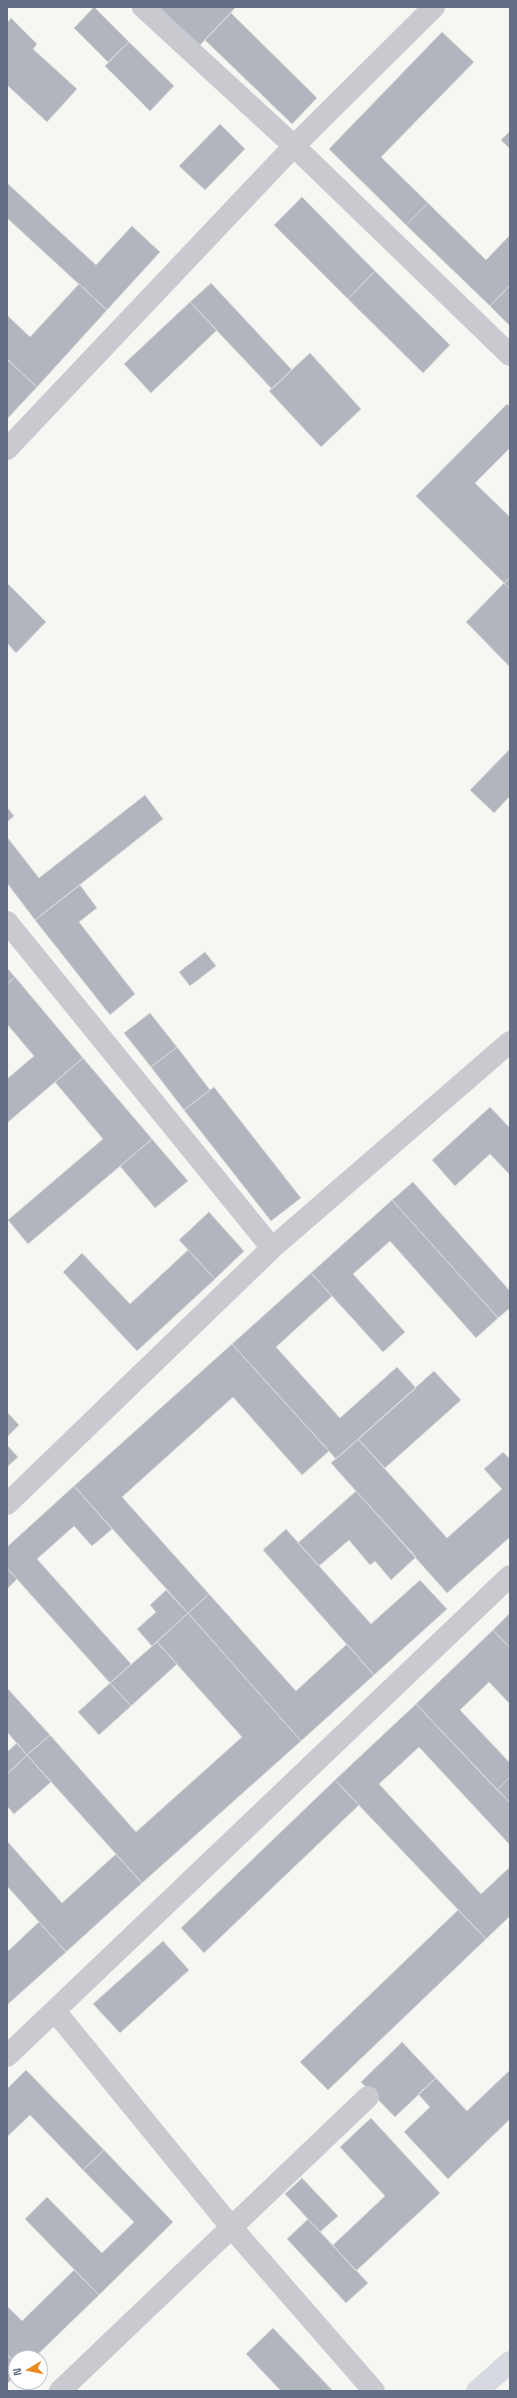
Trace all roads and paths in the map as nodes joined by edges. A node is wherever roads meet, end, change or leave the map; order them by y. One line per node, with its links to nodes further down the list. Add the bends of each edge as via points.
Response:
1 (143, 7): 3 (street)
2 (434, 7): 3 (street)
3 (294, 146): 4 (street); 5 (street)
4 (510, 355)
5 (7, 449)
6 (7, 922): 8 (street)
7 (510, 1042): 8 (street)
8 (272, 1248): 9 (street)
9 (7, 1504)
10 (510, 1576): 11 (street)
11 (54, 2011): 12 (street); 14 (street)
12 (7, 2056)
13 (368, 2097): 14 (street)
14 (232, 2228): 16 (street); 17 (street)
15 (510, 2362): 18 (main road)
16 (60, 2391)
17 (374, 2391)
18 (476, 2391)

